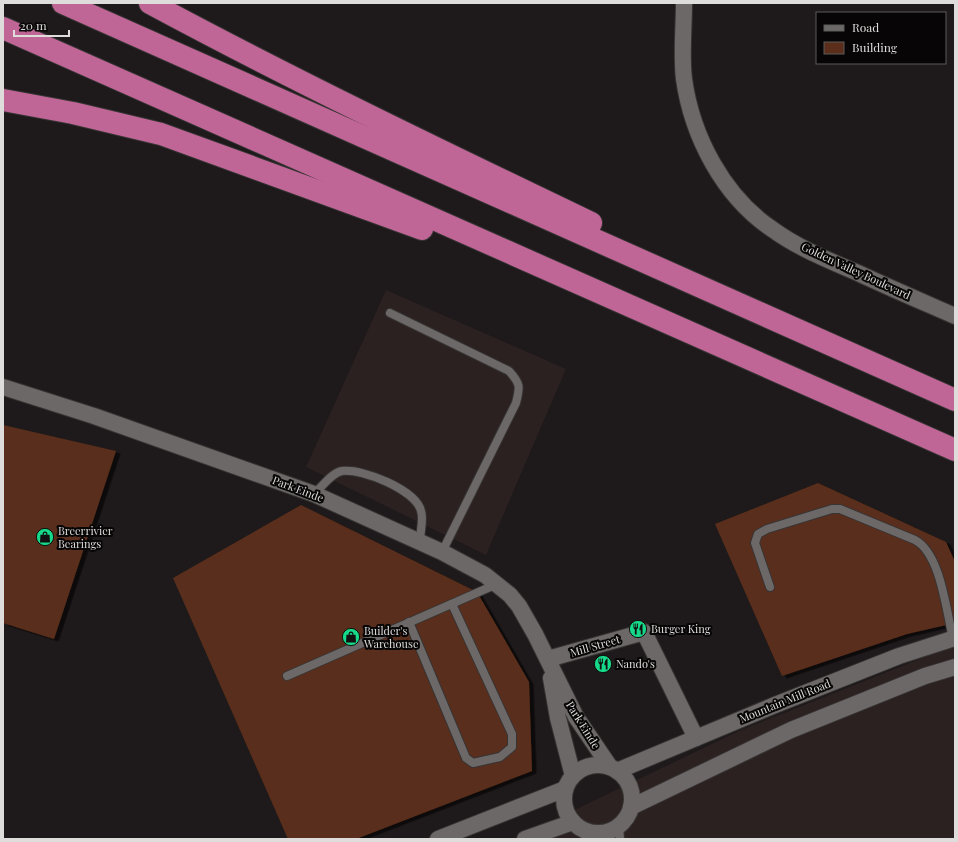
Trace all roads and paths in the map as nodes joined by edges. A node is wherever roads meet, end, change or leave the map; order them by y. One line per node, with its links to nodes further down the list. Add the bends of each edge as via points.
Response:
1 (63, 3): 11 (highway)
2 (150, 3): 10 (highway, via 223,43 460,160)
3 (684, 3): 8 (street, Golden Valley Boulevard, via 684,78 695,126 707,154 721,177 746,208 771,229 811,253)
4 (3, 28): 6 (highway)
5 (3, 100): 6 (highway, via 115,122 190,144)
6 (589, 288): 12 (highway)
7 (390, 313): 15 (lane, via 509,370 518,380 516,403)
8 (955, 316)
9 (3, 386): 13 (street, Park Einde)
10 (955, 394)
11 (955, 400)
12 (955, 450)
13 (314, 494): 14 (street, Park Einde); 14 (lane, via 336,473 343,471 367,474 403,490 412,496 422,511)
14 (420, 542): 15 (street, Park Einde)
15 (442, 552): 16 (street, Park Einde)
16 (497, 584): 18 (lane); 21 (street, Park Einde, via 519,606)
17 (770, 587): 20 (lane, via 755,543 758,534 832,509 845,510 914,540 928,551 935,564)
18 (452, 604): 19 (lane); 19 (lane, via 512,734 512,747 505,755 473,763 466,758)
19 (409, 622): 23 (lane)
20 (954, 638): 24 (street, Mountain Mill Road, via 899,656)
21 (548, 659): 24 (street, Mill Street, via 644,632); 25 (street, Park Einde, via 576,717); 26 (street, Park Einde)
22 (955, 667): 27 (street, via 925,676 791,730)
23 (287, 676)
24 (696, 738): 25 (street, Mountain Mill Road)
25 (614, 769): 26 (street, via 590,765 580,769); 27 (street, via 625,778 630,787)
26 (569, 782): 28 (street, via 564,806); 31 (street)
27 (631, 807): 29 (street)
28 (573, 822): 30 (street); 32 (street)
29 (620, 832): 30 (street, via 607,831)
30 (596, 836)
31 (438, 839)
32 (525, 839)

